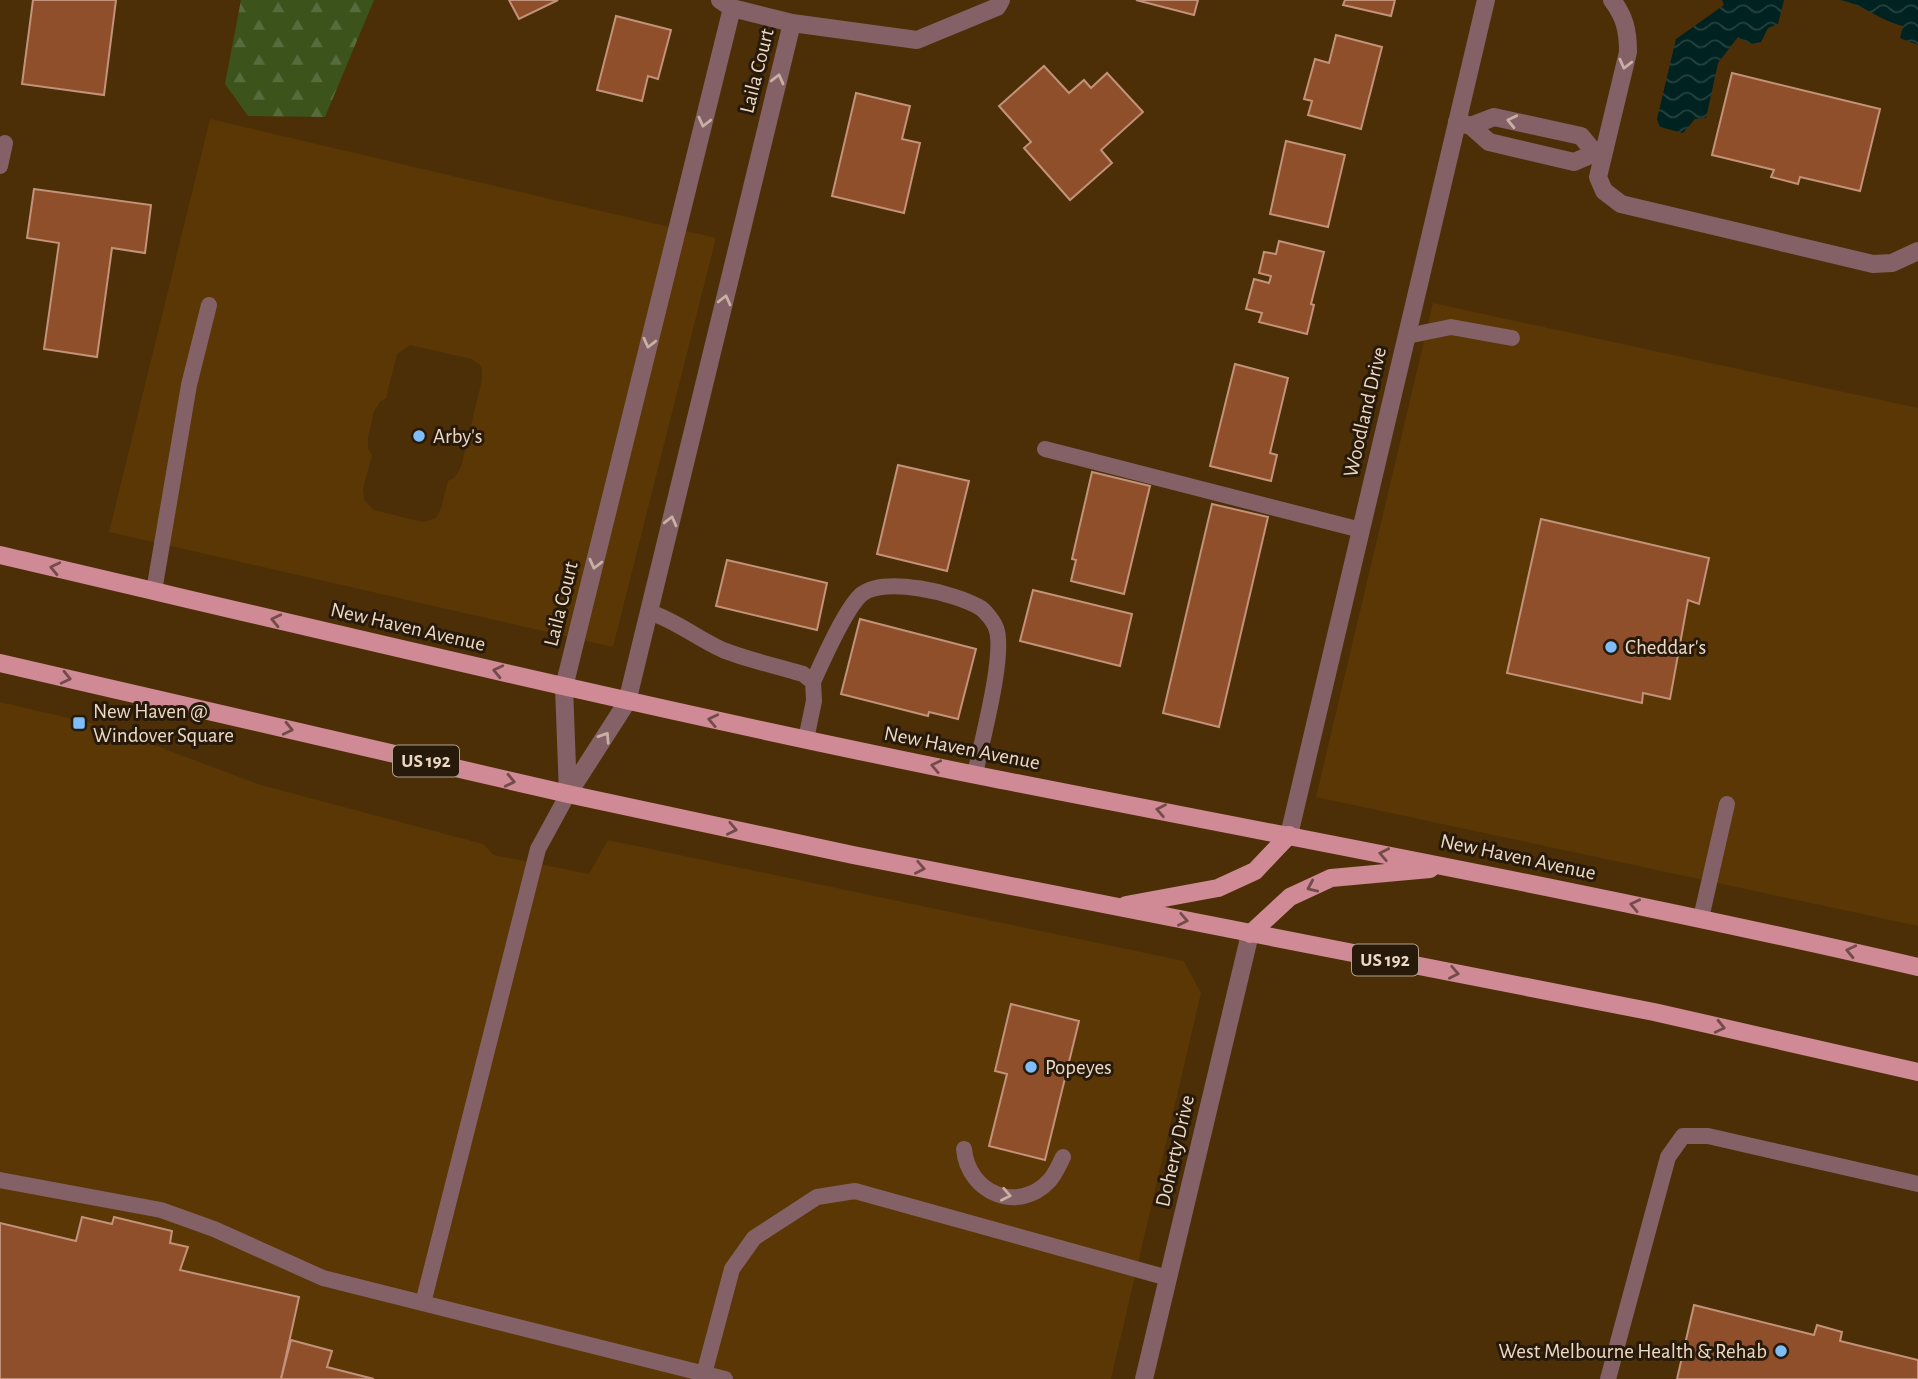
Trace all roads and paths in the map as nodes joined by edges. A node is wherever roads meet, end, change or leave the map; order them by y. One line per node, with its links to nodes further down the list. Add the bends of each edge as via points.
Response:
1 (1001, 0): 5 (street, via 997,7 917,40)
2 (1486, 0): 6 (street, Woodland Drive)
3 (1612, 0): 10 (street, one-way to 10, via 1628,32 1628,52)
4 (726, 4): 5 (street, Laila Court); 23 (street, Laila Court, one-way to 23)
5 (792, 23): 20 (street, Laila Court, one-way to 5)
6 (1464, 124): 7 (street, one-way to 6, via 1494,117); 9 (street, via 1489,142); 14 (street, Woodland Drive)
7 (1541, 127): 9 (street); 10 (street, via 1581,136)
8 (5, 143): 11 (lane)
9 (1535, 153): 10 (street, via 1574,162)
10 (1599, 154): 12 (street, via 1598,177 1604,191 1621,204 1873,264 1892,263)
11 (0, 166)
12 (1918, 251)
13 (209, 305): 19 (lane, via 189,385)
14 (1407, 336): 15 (lane, via 1451,327); 17 (street, Woodland Drive)
15 (1513, 338)
16 (1045, 449): 17 (lane)
17 (1361, 530): 29 (street, Woodland Drive)
18 (0, 555): 19 (main road, New Haven Avenue, one-way to 18)
19 (154, 591): 23 (main road, New Haven Avenue, one-way to 19)
20 (649, 612): 22 (lane, via 725,651 803,674); 24 (street, Laila Court)
21 (0, 663): 27 (main road, US 192, one-way to 27)
22 (813, 682): 25 (lane); 26 (lane, via 862,594 883,585 942,593 982,608 996,628 998,664)
23 (564, 687): 24 (main road, New Haven Avenue); 27 (street, Laila Court)
24 (628, 702): 25 (main road, New Haven Avenue, one-way to 24); 27 (street, Laila Court, one-way to 24)
25 (806, 739): 26 (main road, New Haven Avenue, one-way to 25)
26 (975, 774): 29 (main road, New Haven Avenue, one-way to 26)
27 (568, 794): 31 (main road, US 192, one-way to 31); 41 (lane, via 538,849)
28 (1727, 804): 32 (lane)
29 (1289, 835): 30 (main road, New Haven Avenue, one-way to 29); 31 (main road, via 1255,871 1218,888)
30 (1451, 867): 32 (main road, New Haven Avenue, one-way to 30); 33 (main road, one-way to 33, via 1331,878 1290,897)
31 (1116, 907): 33 (main road, US 192, one-way to 33)
32 (1701, 918): 34 (main road, New Haven Avenue, one-way to 32)
33 (1250, 933): 35 (main road, US 192, one-way to 35, via 1654,1012); 40 (street, Doherty Drive)
34 (1918, 967)
35 (1918, 1072)
36 (964, 1149): 37 (lane, one-way to 37, via 972,1177 985,1189 1023,1198 1049,1181)
37 (1063, 1157)
38 (0, 1180): 41 (lane, via 161,1210 323,1278)
39 (1918, 1184): 45 (lane, via 1708,1136 1683,1136 1668,1157)
40 (1168, 1278): 42 (lane, via 855,1191 817,1197 754,1238 732,1269); 44 (street, Doherty Drive)
41 (423, 1303): 42 (lane)
42 (704, 1374): 43 (lane)
43 (725, 1379)
44 (1144, 1379)
45 (1608, 1379)

